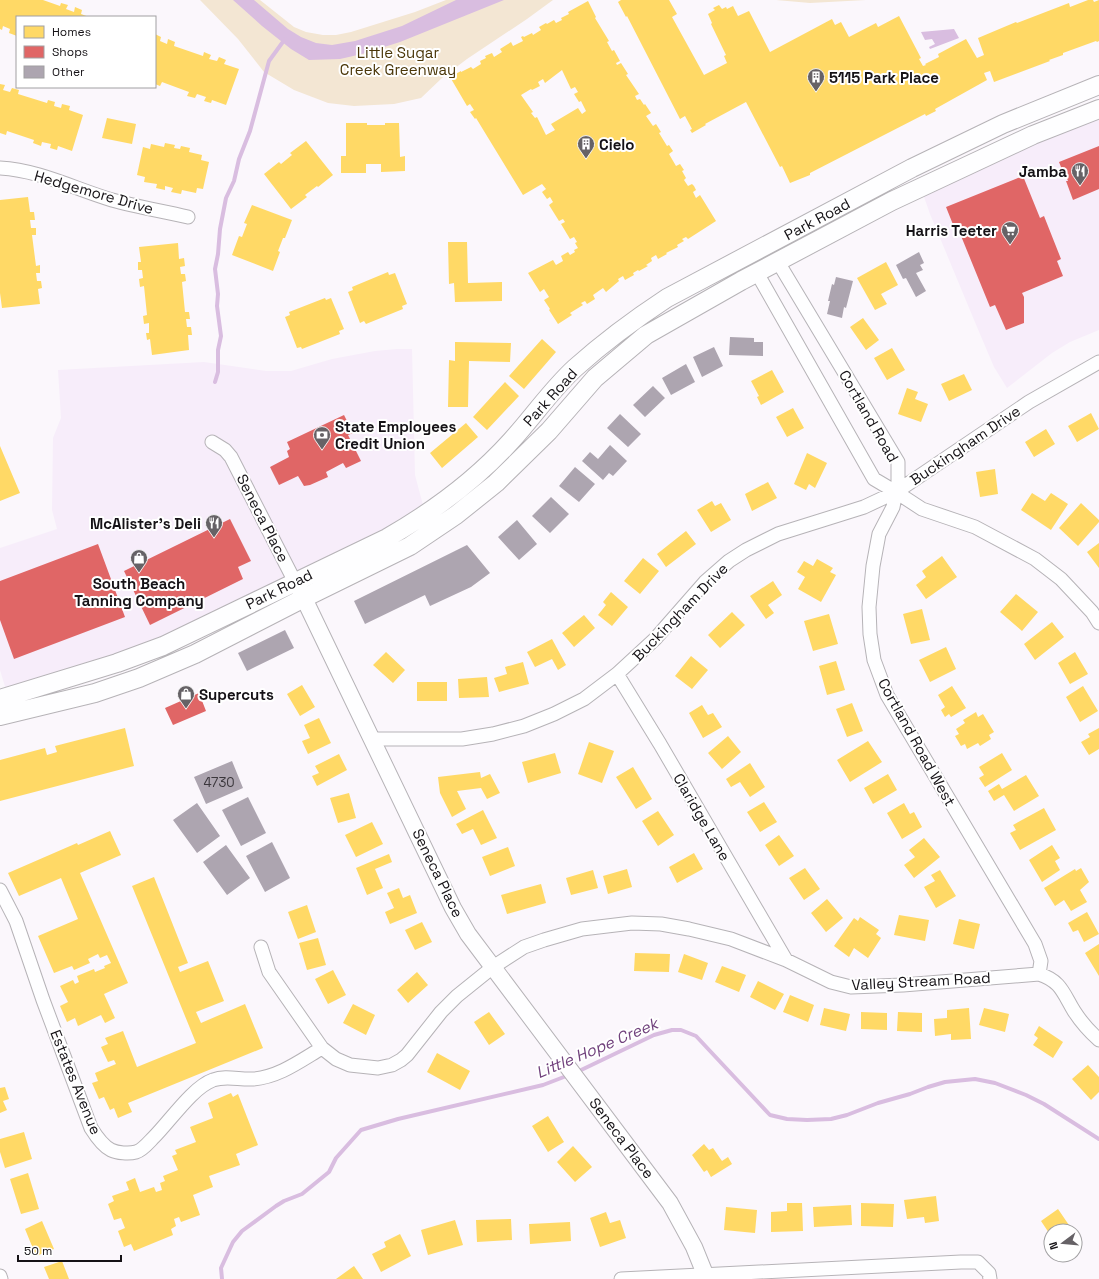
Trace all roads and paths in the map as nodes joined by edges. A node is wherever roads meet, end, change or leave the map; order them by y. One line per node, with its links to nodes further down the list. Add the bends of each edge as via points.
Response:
1 (1099, 85): 10 (main road, Park Road, via 1003,124 912,168 667,298 630,323 575,368 511,441 454,495 387,538)
2 (1099, 109): 5 (main road, Park Road, via 1033,135 961,168)
3 (0, 168): 4 (street, Hedgemore Drive, via 41,175 113,200)
4 (188, 217)
5 (778, 262): 6 (main road, Park Road); 9 (street, Cortland Road, via 898,462)
6 (757, 273): 9 (street, Cortland Road, via 874,479); 11 (main road, Park Road, via 646,335 624,352 594,378 549,430 496,483 456,515 410,546)
7 (1099, 362): 9 (street, Buckingham Drive, via 1029,402)
8 (212, 442): 10 (street, Seneca Place, via 231,457)
9 (896, 492): 12 (street, via 922,510 975,527 1035,559 1061,579); 13 (street, Buckingham Drive, via 864,507 778,534 728,561 705,582 655,639); 21 (street, Cortland Road West, via 893,506 879,534 871,582 870,634 876,667 887,695 1035,944 1041,961)
10 (295, 582): 11 (street, Seneca Place); 14 (main road, Park Road, via 163,646 117,664)
11 (304, 598): 15 (main road, Park Road, via 195,654 139,678 95,693); 16 (street, Seneca Place)
12 (1099, 622)
13 (617, 674): 16 (street, Buckingham Drive, via 584,698 524,726 462,739); 19 (street, Claridge Lane)
14 (0, 699)
15 (0, 716)
16 (372, 739): 20 (street, Seneca Place, via 453,908 468,934)
17 (0, 890): 23 (street, Estates Avenue, via 16,921 91,1128 99,1140 112,1150 136,1152 145,1146 189,1097 213,1080 264,1077 287,1070)
18 (261, 947): 23 (street, Valley Stream Road, via 269,972)
19 (786, 960): 20 (street, Valley Stream Road, via 731,939 661,924 632,923 582,929 544,940 524,947); 21 (street, Valley Stream Road, via 831,982 851,987)
20 (493, 967): 23 (street, Valley Stream Road, via 457,996 407,1055 392,1065 378,1068 350,1065 336,1059); 25 (street, Seneca Place, via 670,1203 694,1247)
21 (1039, 974): 22 (street, via 1050,977 1062,989 1074,1012)
22 (1099, 1040)
23 (322, 1048)
24 (990, 1276): 25 (street, via 978,1262 961,1262)
25 (706, 1277): 26 (street)
26 (621, 1279)

